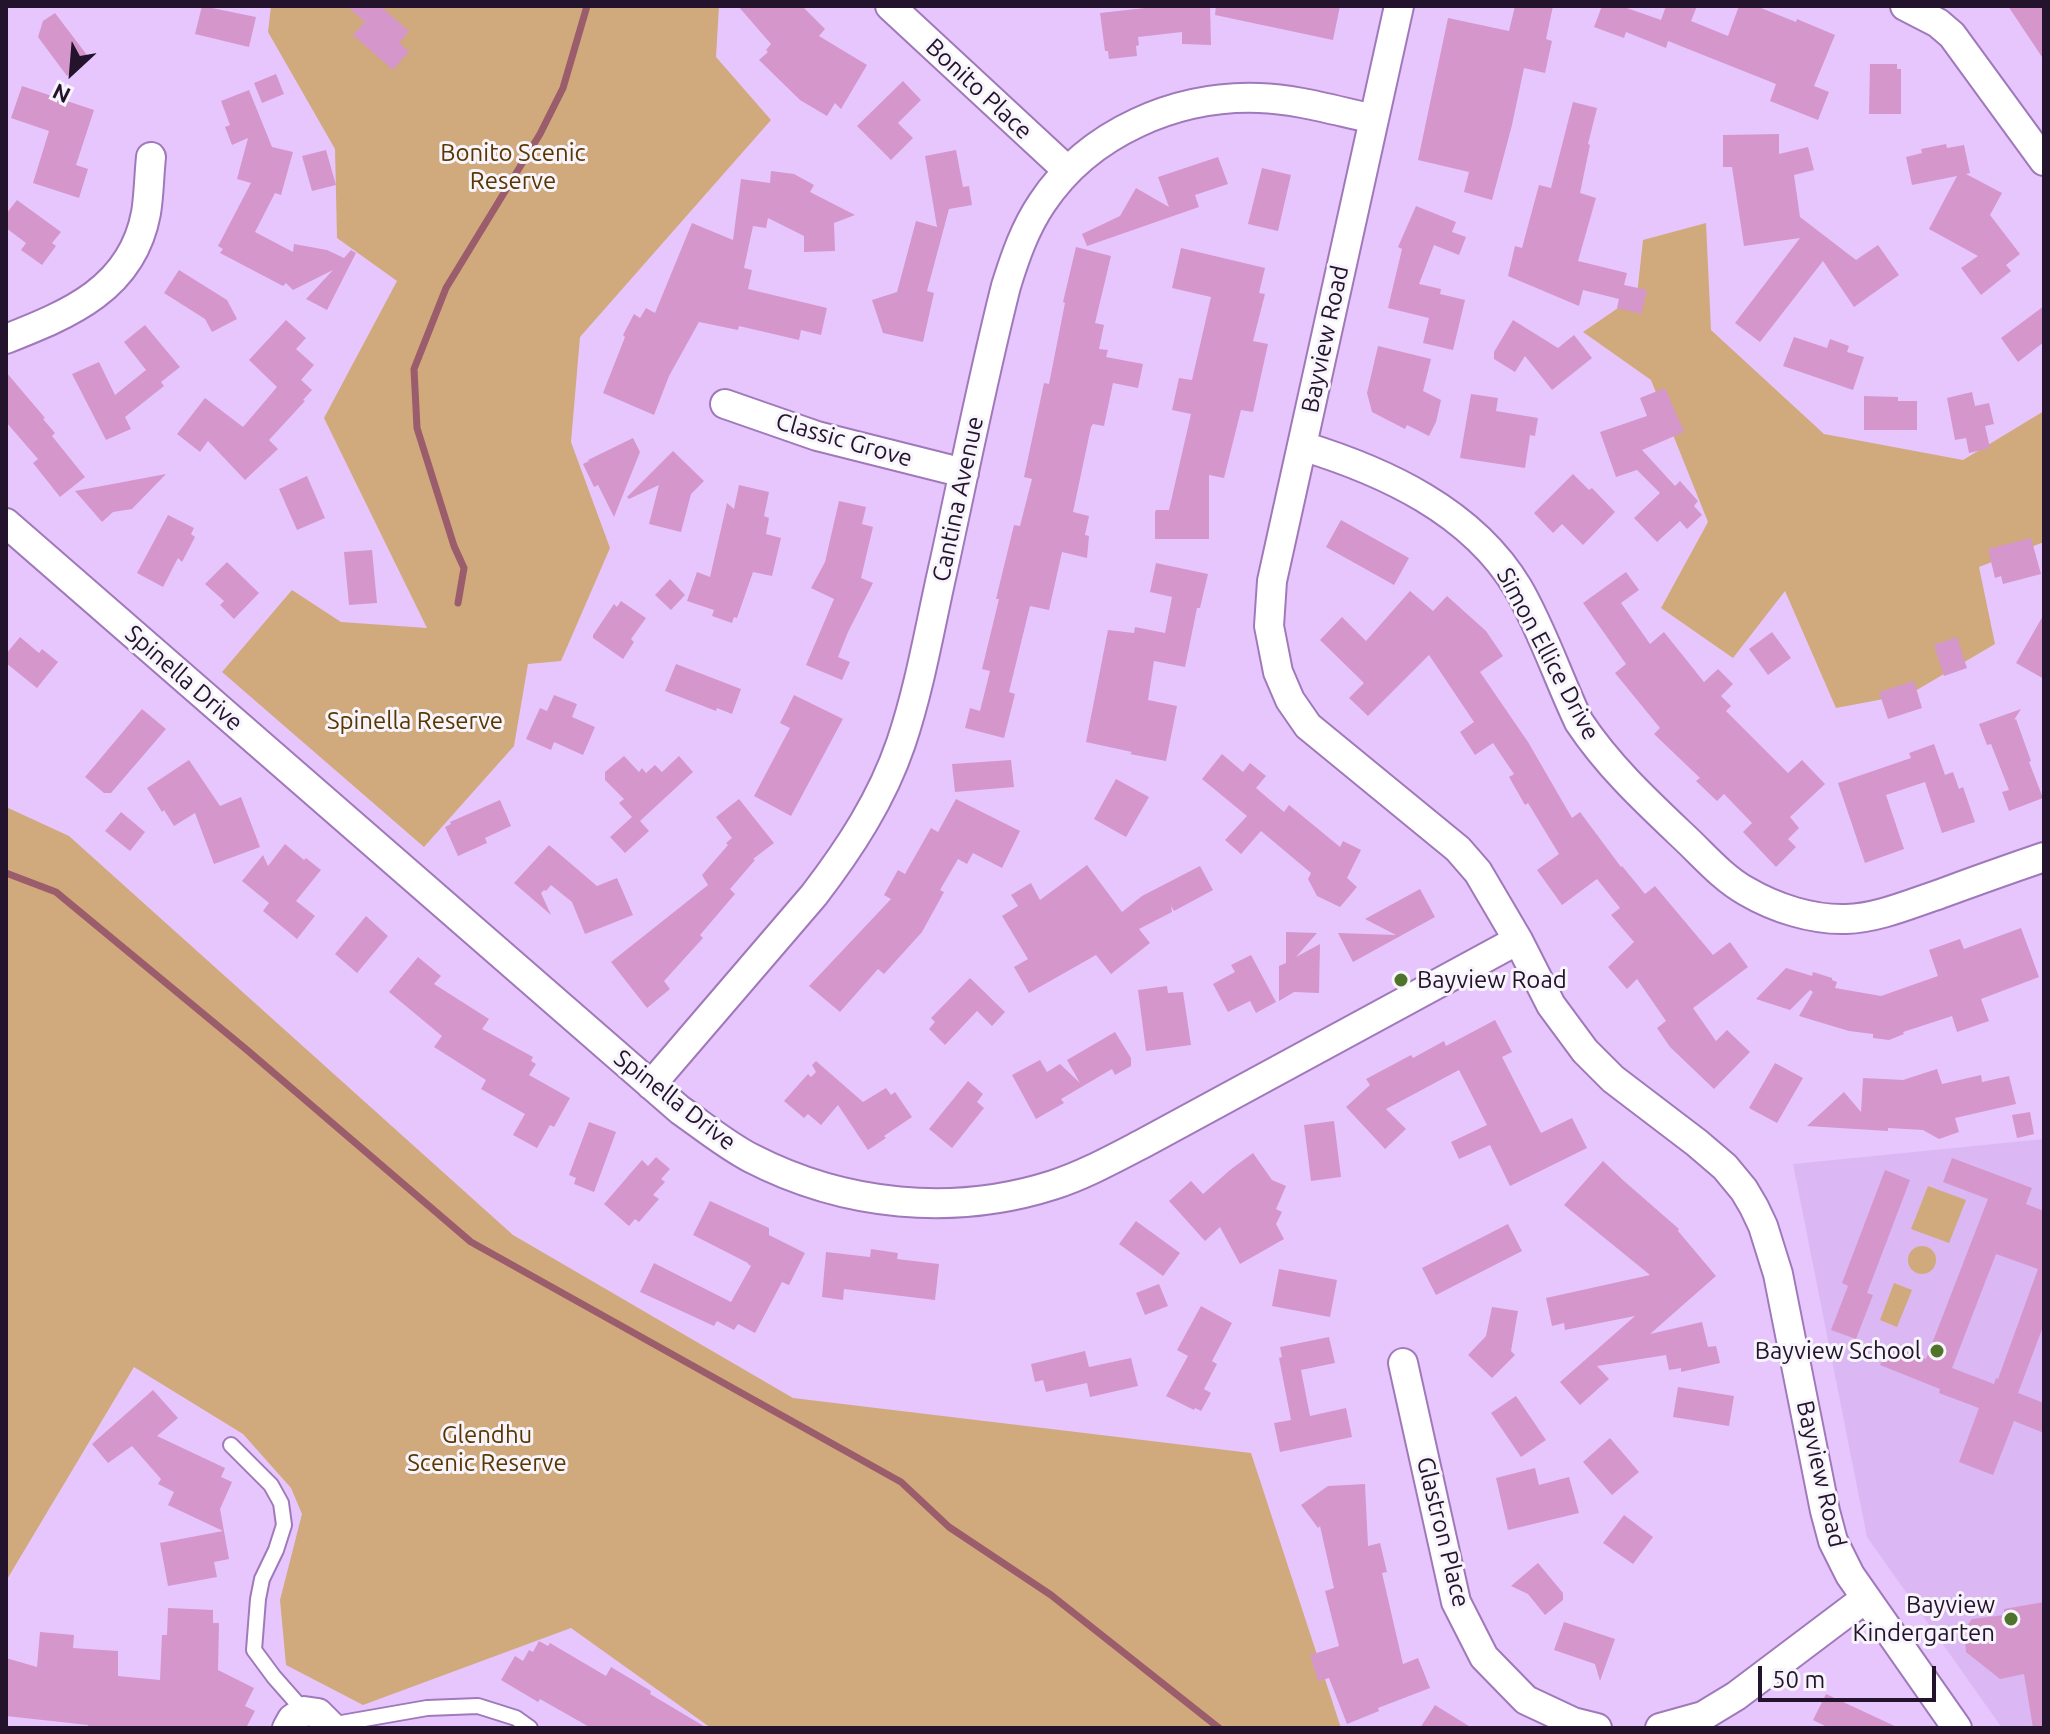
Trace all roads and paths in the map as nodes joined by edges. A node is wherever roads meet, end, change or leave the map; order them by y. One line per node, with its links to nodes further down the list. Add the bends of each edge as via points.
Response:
1 (890, 6): 7 (street, Bonito Place)
2 (1399, 6): 4 (street, Bayview Road)
3 (1905, 6): 6 (street, via 1952,35)
4 (1374, 119): 7 (street, Cantina Avenue, via 1261,98 1188,104 1119,133); 10 (street, Bayview Road)
5 (151, 157): 8 (street, via 146,214 123,267 76,309)
6 (2044, 161)
7 (1068, 171): 11 (street, Cantina Avenue, via 1043,201 1014,258)
8 (6, 339)
9 (725, 404): 11 (street, Classic Grove, via 817,436)
10 (1302, 446): 13 (street, Simon Ellice Drive, via 1396,482 1440,508 1487,546 1518,587 1590,739 1629,785 1746,891 1798,912 1847,919 1906,906); 14 (street, Bayview Road, via 1272,581 1269,626 1290,700 1308,726 1458,849 1478,872)
11 (964, 473): 15 (street, Cantina Avenue, via 901,743 873,807 814,895)
12 (6, 523): 15 (street, Spinella Drive)
13 (2044, 857)
14 (1518, 940): 15 (street, Spinella Drive, via 1100,1165 1056,1184 984,1201 899,1202 816,1186 748,1156); 18 (street, Bayview Road, via 1551,1005 1585,1051 1725,1167 1754,1207 1778,1274 1833,1541)
15 (651, 1085)
16 (1403, 1363): 22 (street, Glastron Place, via 1456,1602 1484,1657 1526,1700)
17 (231, 1445): 19 (lane, via 271,1485 281,1503 284,1525 262,1579 254,1650)
18 (1866, 1598): 23 (street, via 1736,1696 1703,1716); 24 (street, Bayview Road)
19 (295, 1719): 20 (street, via 318,1713)
20 (329, 1726): 21 (lane, via 427,1708 478,1706)
21 (530, 1728)
22 (1597, 1728)
23 (1660, 1728)
24 (1957, 1728)

